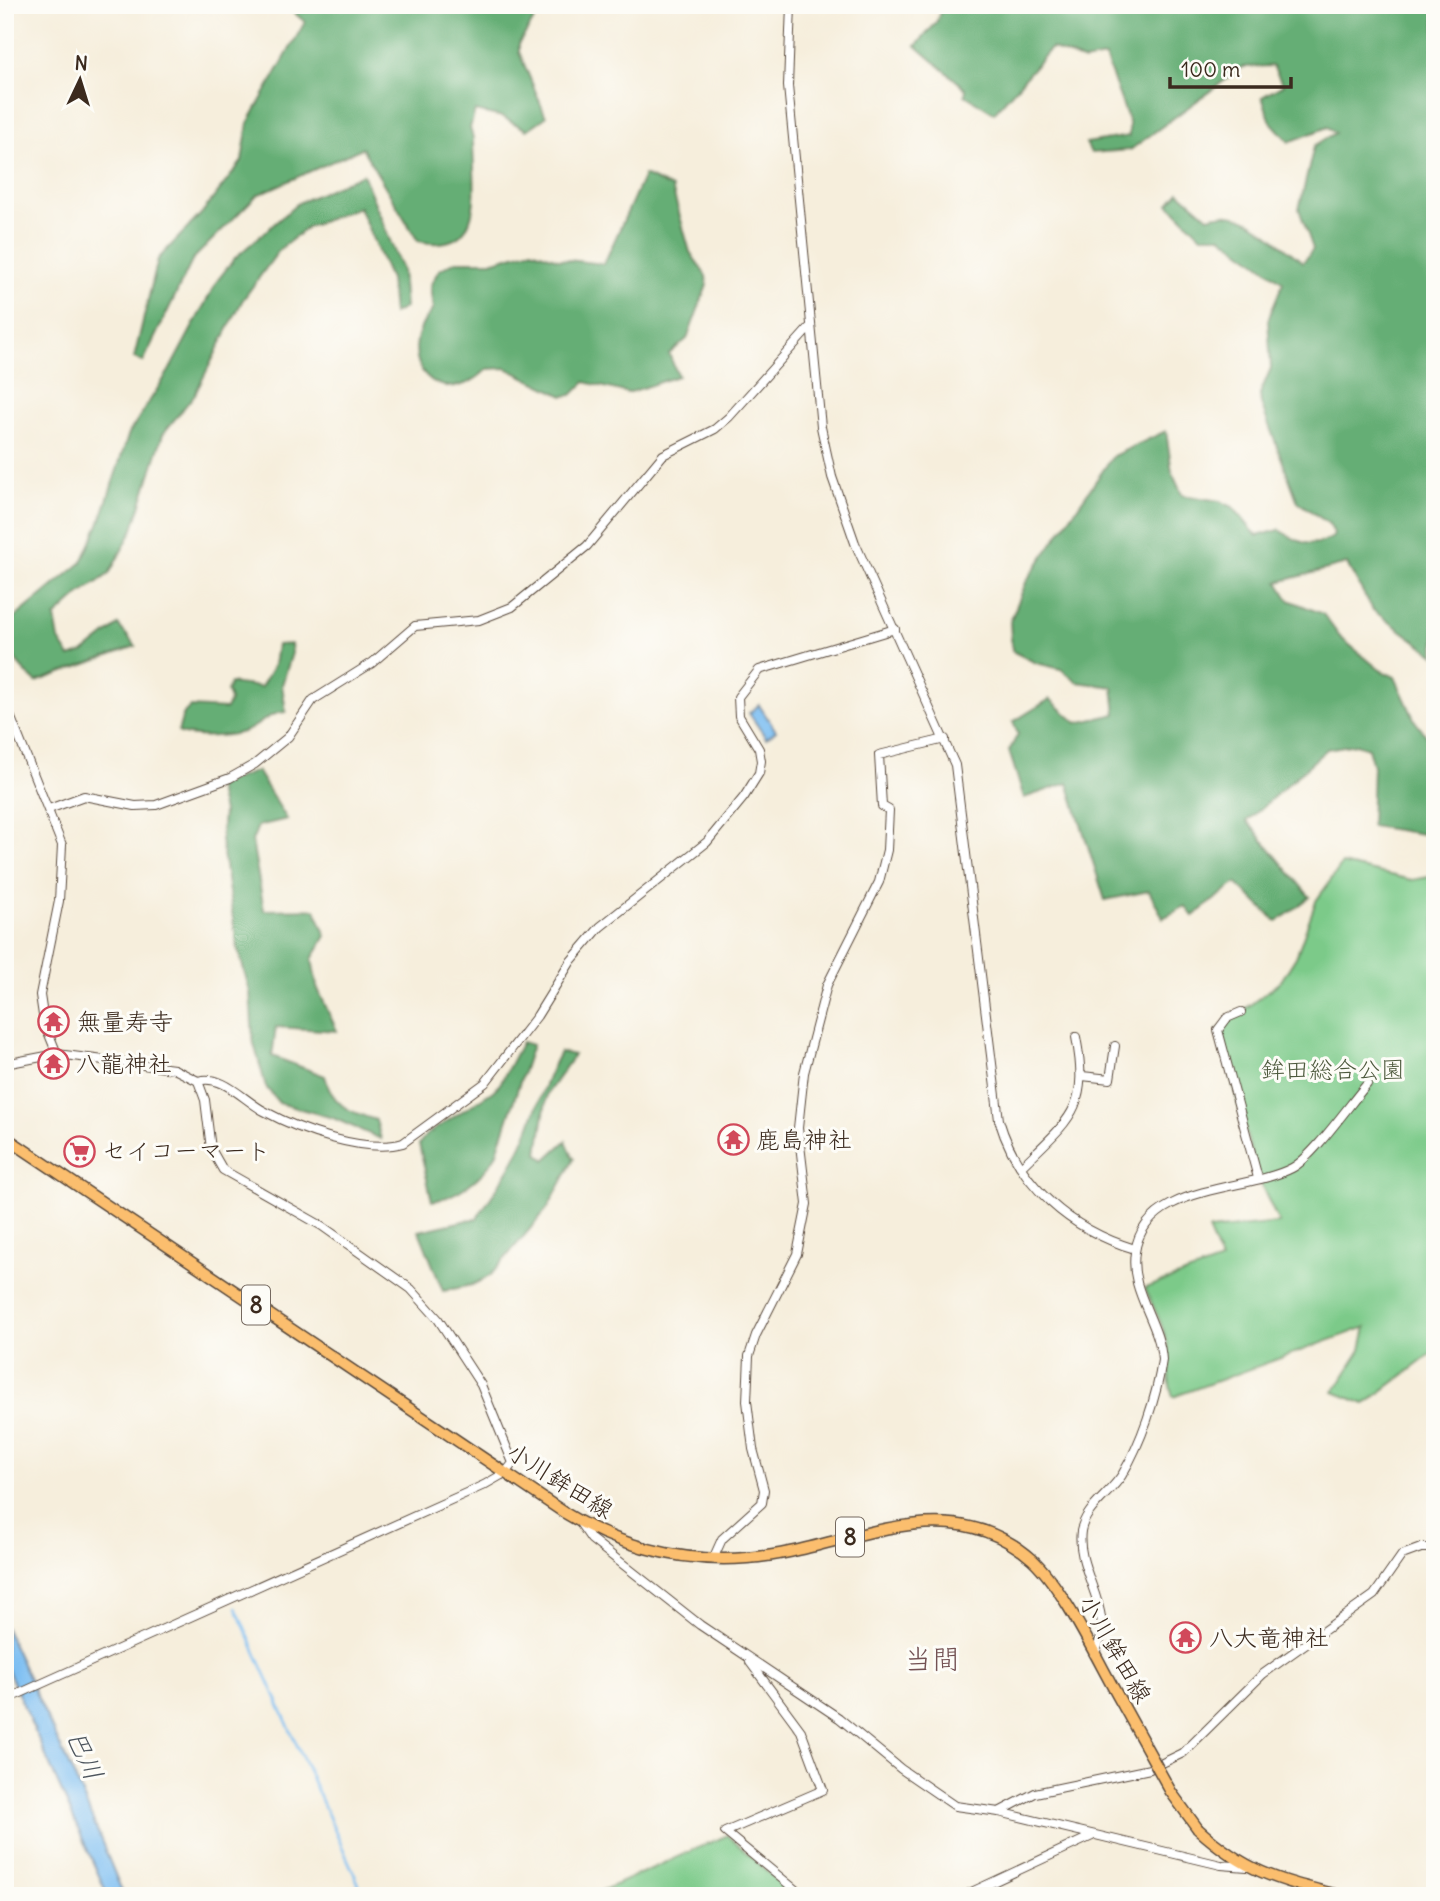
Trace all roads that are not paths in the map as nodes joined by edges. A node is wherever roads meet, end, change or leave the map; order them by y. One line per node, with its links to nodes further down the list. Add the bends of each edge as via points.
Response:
1 (791, 5): 2 (street, via 788,86)
2 (809, 328): 3 (street, via 831,477); 6 (street, via 729,417 663,455 587,546 512,607 479,621 415,626 372,663 313,701 277,748 230,778 156,805 135,806 84,796)
3 (895, 629): 5 (street); 13 (street, via 759,670 738,697 739,716 761,761 744,797 707,842 600,928 571,961 537,1016 485,1083 403,1143 357,1145 264,1112 216,1080)
4 (5, 704): 6 (street)
5 (945, 739): 16 (street, via 959,789 996,1105 1006,1142); 22 (street, via 879,755 882,806 889,810 886,858 871,902 819,1005 799,1106 805,1218 792,1269 749,1356 748,1411 764,1489 762,1503 722,1539)
6 (49, 809): 10 (street, via 62,845 62,876 40,1005)
7 (1241, 1012): 17 (street, via 1227,1018 1218,1030)
8 (1076, 1037): 12 (street)
9 (1115, 1046): 12 (street, via 1110,1079)
10 (57, 1054): 11 (street); 13 (street, via 174,1069)
11 (5, 1064)
12 (1082, 1076): 16 (street, via 1072,1115)
13 (198, 1080): 19 (street, via 211,1149 223,1170 322,1226 395,1275 438,1319 481,1385 505,1440 513,1462)
14 (1367, 1084): 17 (street, via 1294,1167)
15 (5, 1137): 19 (main road, 小川鉾田線 / 8)
16 (1021, 1167): 18 (street, via 1040,1193 1074,1222)
17 (1258, 1178): 18 (street, via 1190,1196 1166,1208 1155,1215)
18 (1135, 1250): 23 (street, via 1136,1280 1162,1360 1133,1455 1082,1527 1081,1552 1101,1623)
19 (505, 1473): 20 (main road, 小川鉾田線 / 8); 25 (street)
20 (580, 1522): 22 (main road, 小川鉾田線 / 8, via 648,1550); 24 (street, via 591,1539 699,1625)
21 (1435, 1548): 26 (street, via 1402,1555 1374,1595 1263,1674 1169,1761 1035,1793)
22 (713, 1559): 23 (main road, 小川鉾田線 / 8, via 765,1556 918,1523 971,1526 1013,1545 1034,1561)
23 (1094, 1654): 28 (main road, 小川鉾田線 / 8, bridge, via 1171,1792 1198,1829)
24 (750, 1659): 26 (street, via 839,1718 939,1797 964,1809); 29 (street, via 801,1731 823,1790 726,1832)
25 (5, 1700)
26 (999, 1812): 27 (street)
27 (1092, 1836): 28 (street); 30 (street)
28 (1247, 1867): 31 (main road, 小川鉾田線 / 8)
29 (803, 1896)
30 (963, 1896)
31 (1342, 1896)

